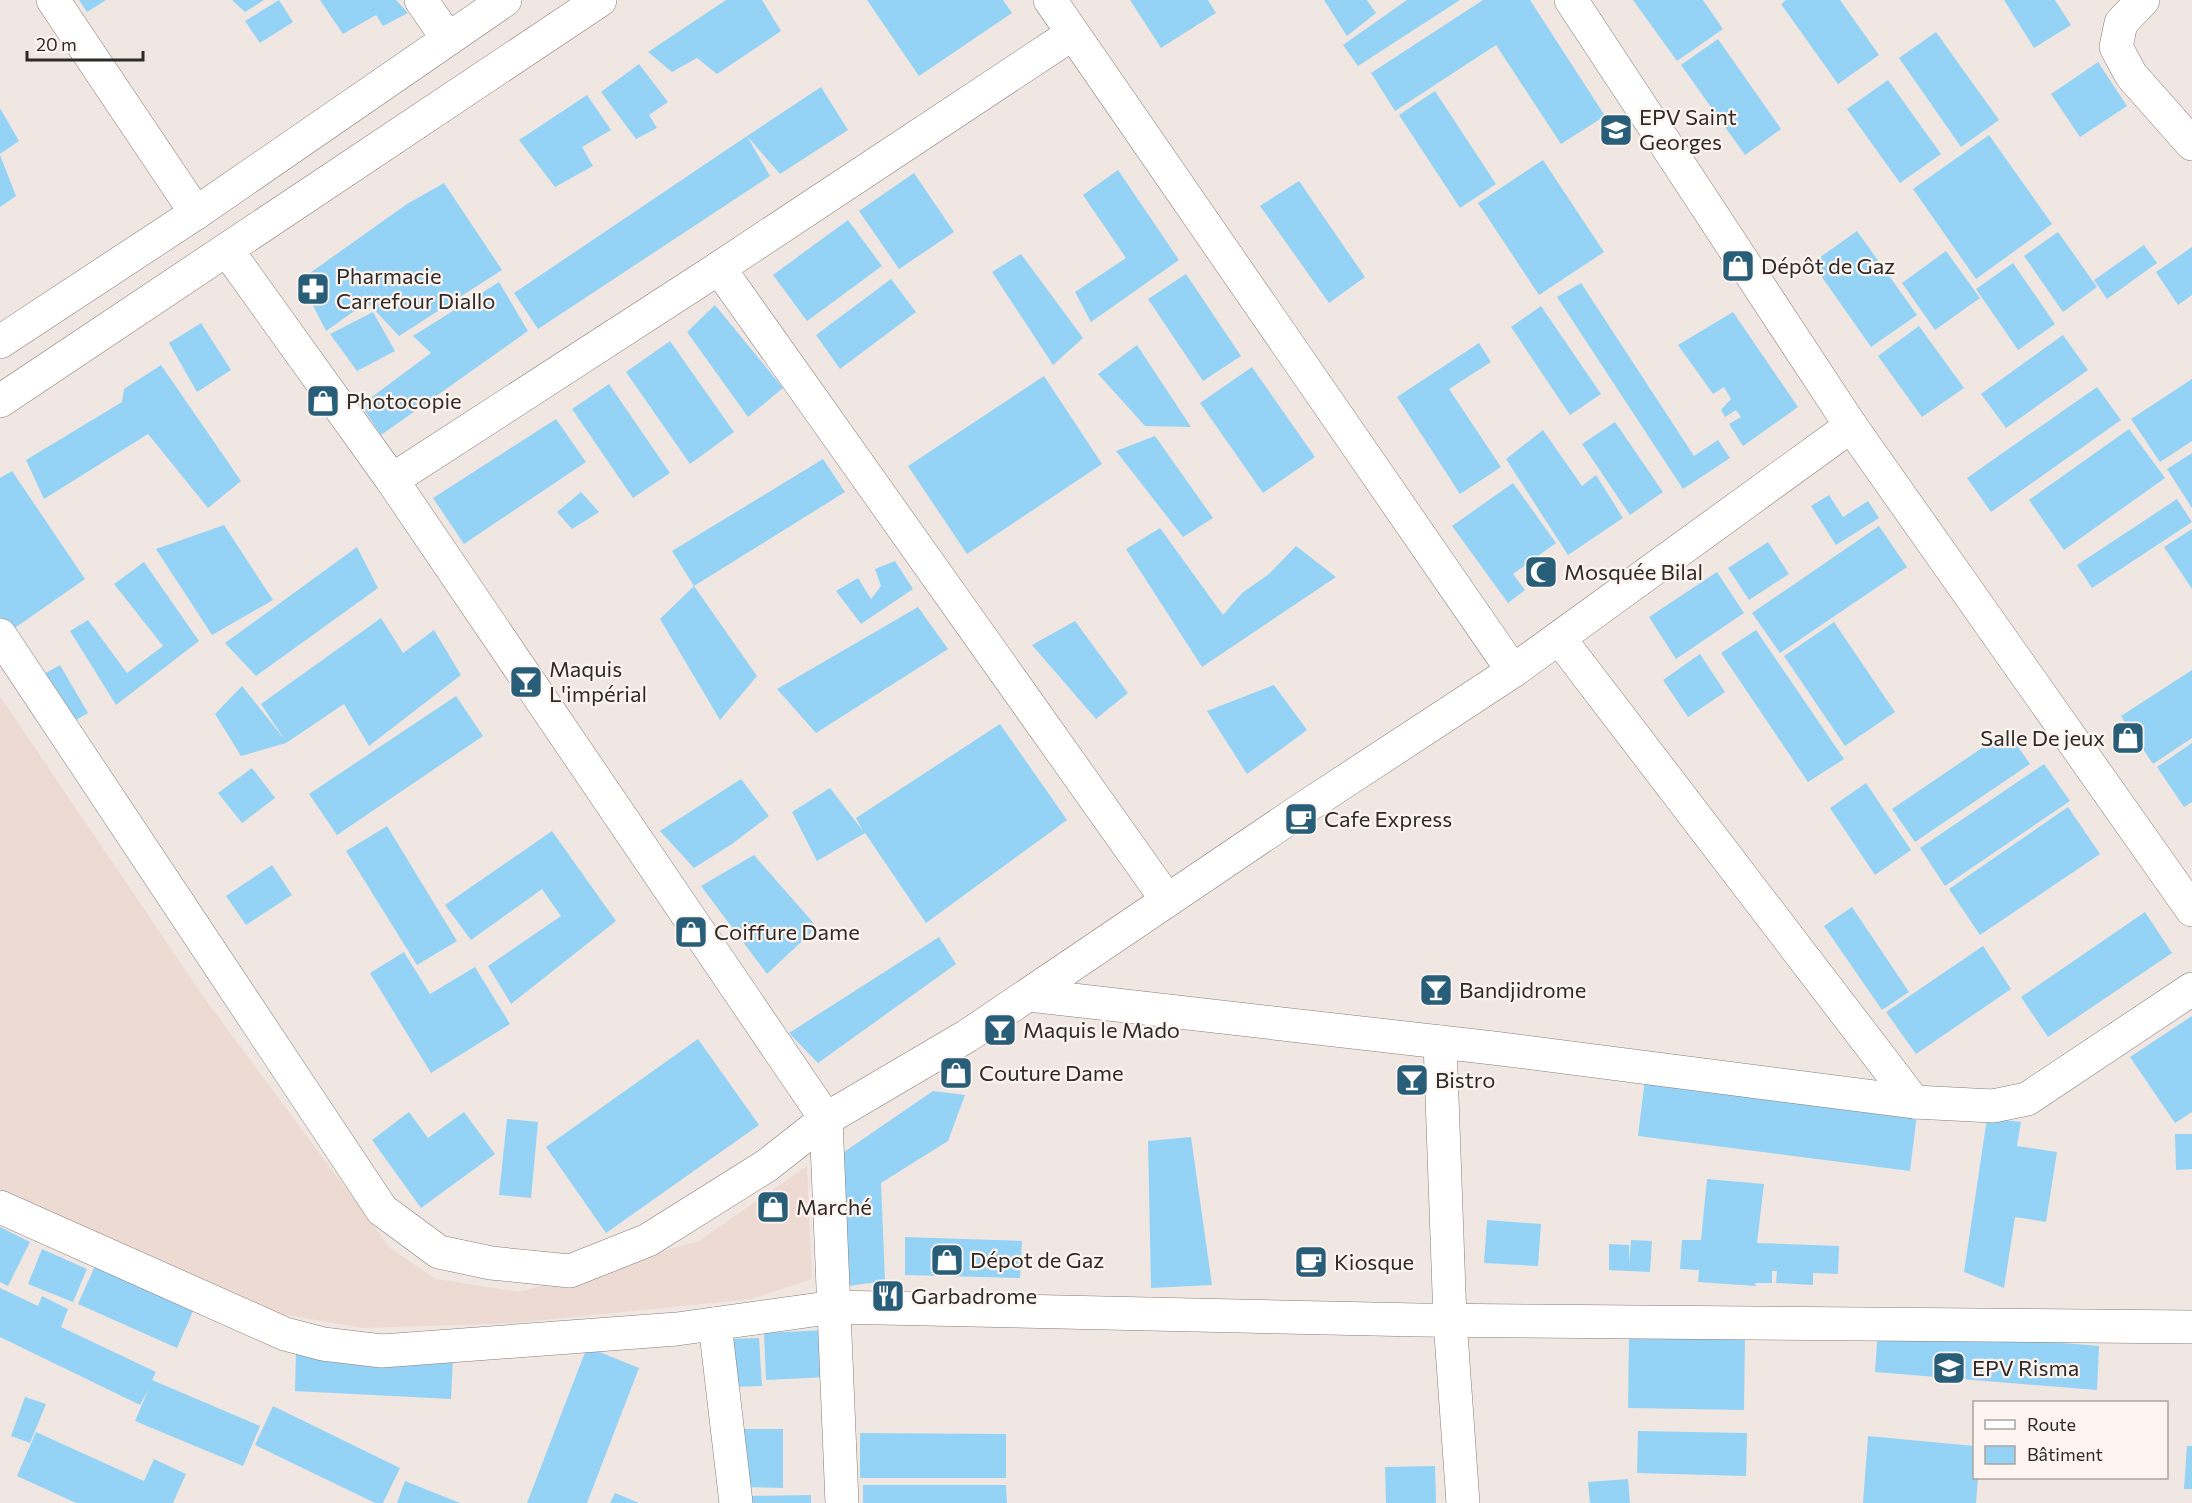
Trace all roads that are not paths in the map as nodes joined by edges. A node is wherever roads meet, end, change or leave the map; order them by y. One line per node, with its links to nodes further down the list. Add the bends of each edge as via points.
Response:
1 (53, 0): 11 (street)
2 (422, 0): 9 (street)
3 (505, 0): 9 (street)
4 (600, 0): 12 (street)
5 (1050, 0): 8 (street)
6 (1570, 0): 16 (street)
7 (2144, 0): 10 (street, via 2121,23 2116,47 2131,75)
8 (1072, 34): 13 (street); 20 (street)
9 (448, 39): 11 (street)
10 (2192, 144)
11 (196, 213): 14 (street)
12 (227, 250): 15 (street); 17 (street)
13 (719, 268): 17 (street); 21 (street)
14 (0, 342)
15 (0, 401)
16 (1851, 426): 19 (street); 22 (street)
17 (392, 480): 27 (street)
18 (0, 635): 27 (street, via 382,1210 439,1252 492,1263 570,1271 648,1240 766,1166)
19 (1558, 638): 20 (street); 26 (street)
20 (1513, 671): 21 (street)
21 (1167, 900): 24 (street)
22 (2192, 910)
23 (2192, 989): 26 (street, via 2027,1099 1993,1106)
24 (1029, 995): 25 (street); 27 (street)
25 (1440, 1042): 26 (street); 30 (street)
26 (1914, 1102)
27 (826, 1119): 29 (street)
28 (0, 1207): 31 (street, via 246,1318 323,1344 382,1351)
29 (835, 1307): 30 (street); 31 (street); 34 (street)
30 (1450, 1320): 32 (street); 35 (street)
31 (715, 1324): 33 (street)
32 (2192, 1327)
33 (735, 1503)
34 (842, 1503)
35 (1463, 1503)

